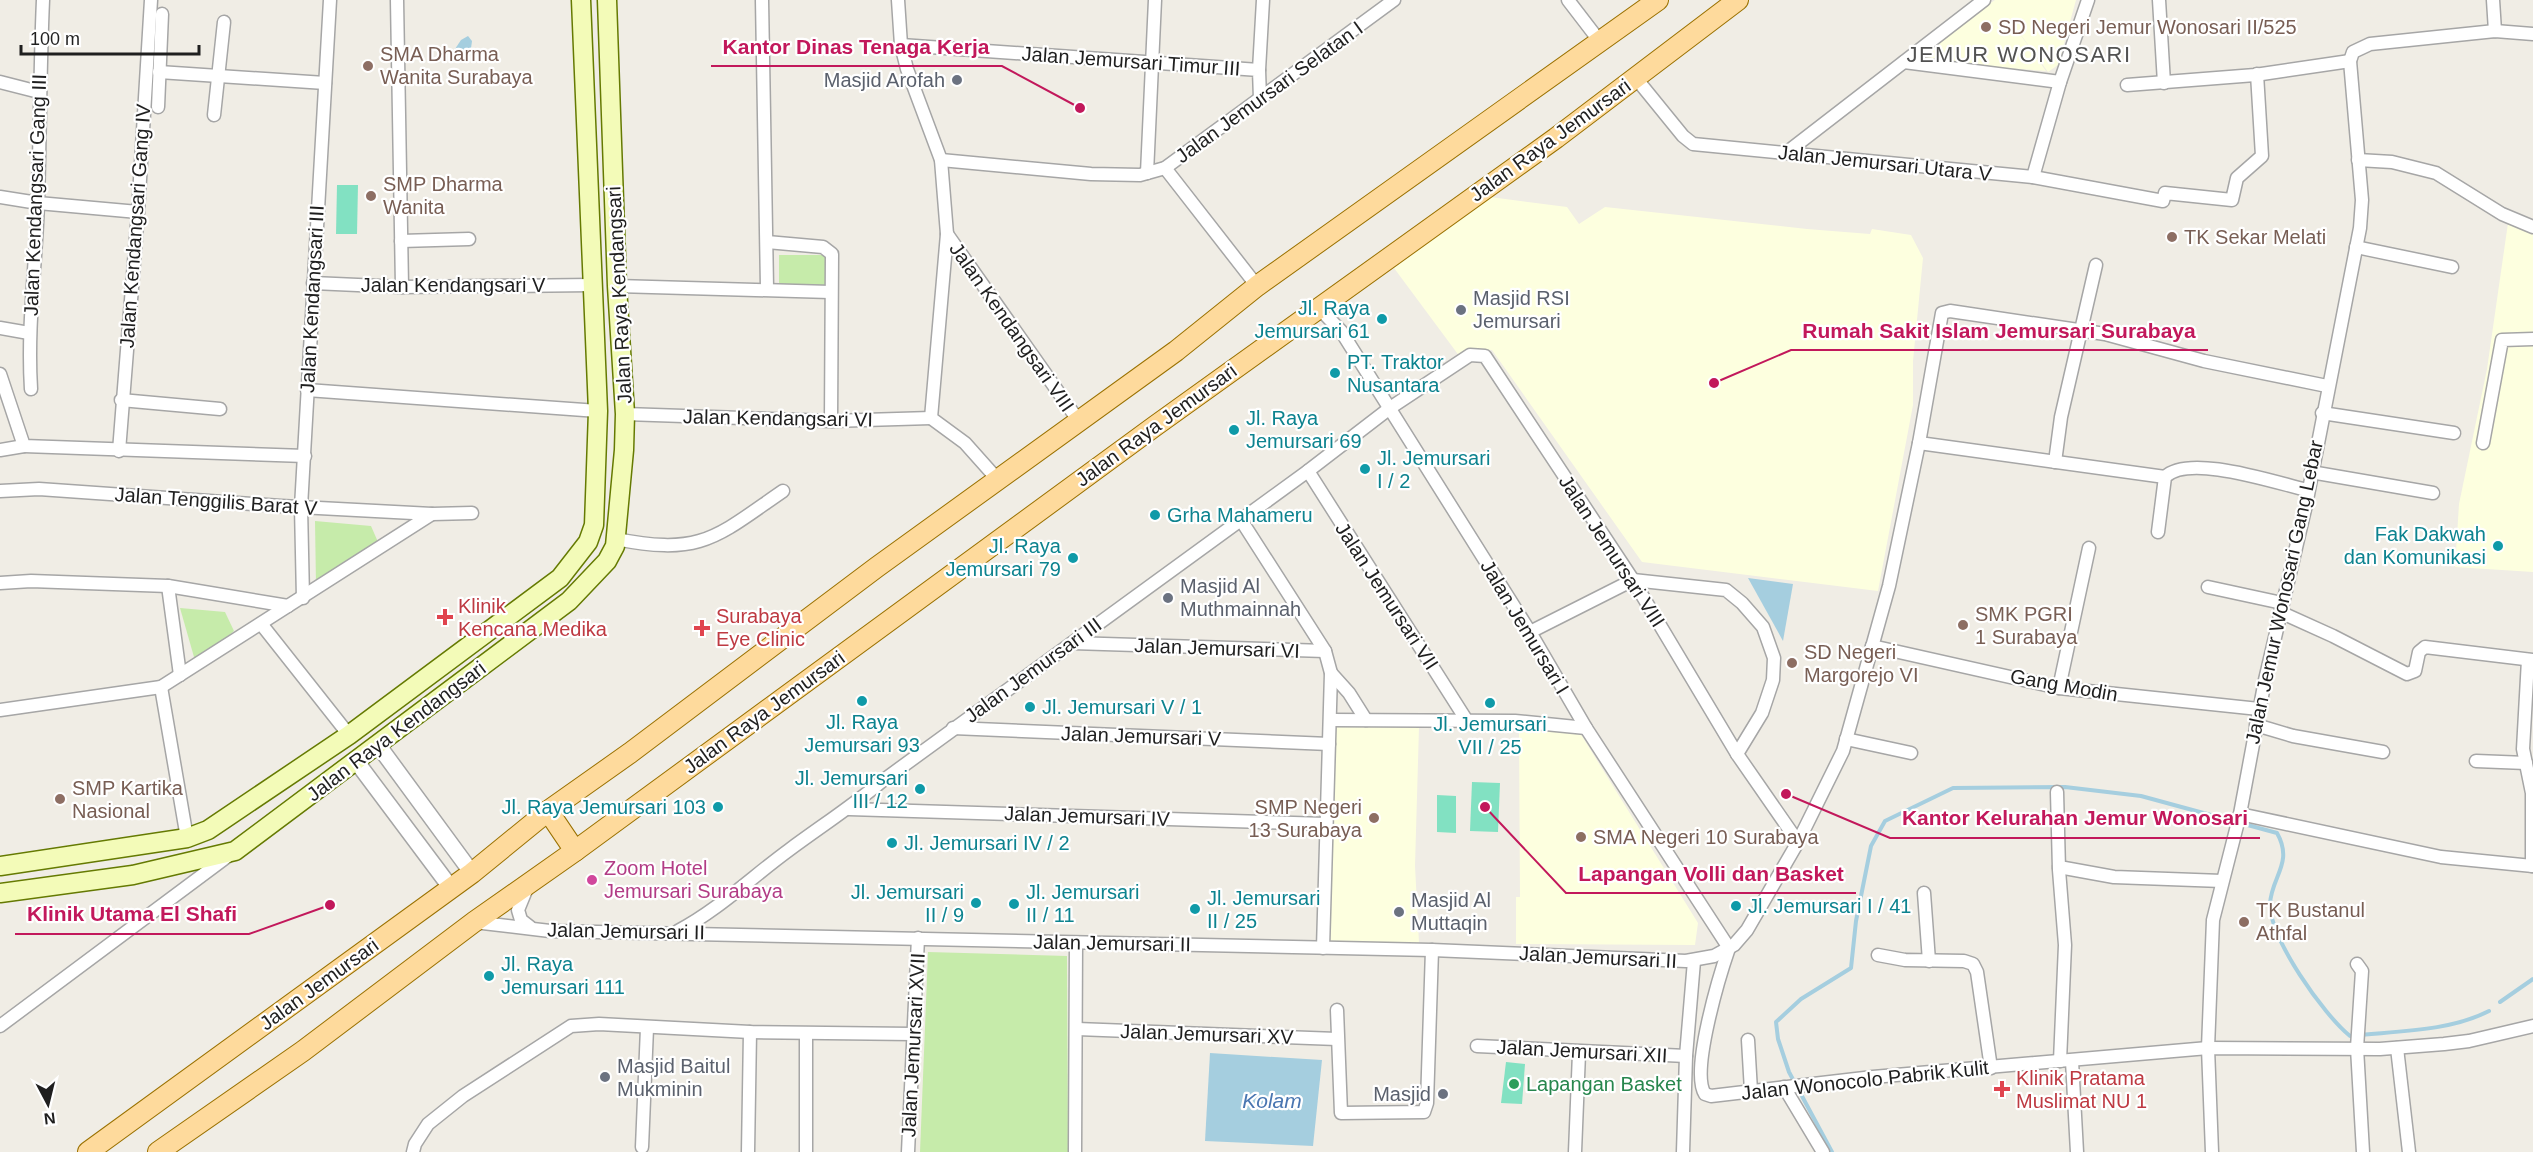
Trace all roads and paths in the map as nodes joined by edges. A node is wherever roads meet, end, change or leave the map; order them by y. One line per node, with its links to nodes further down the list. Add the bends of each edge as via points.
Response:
1 (44, 0): 38 (street, Jalan Kendangsari Gang III)
2 (151, 0): 52 (street, Jalan Kendangsari Gang IV)
3 (330, 0): 34 (street, Jalan Kendangsari III)
4 (397, 0): 56 (street)
5 (581, 0): 43 (main road, Jalan Raya Kendangsari)
6 (607, 0): 42 (main road, Jalan Raya Kendangsari)
7 (762, 0): 57 (street)
8 (898, 0): 24 (street)
9 (1155, 0): 26 (street)
10 (1263, 0): 28 (street)
11 (1395, 0): 39 (street, Jalan Jemursari Selatan I)
12 (1568, 0): 23 (street)
13 (1658, 0): 23 (main road)
14 (1738, 0): 32 (main road, Jalan Raya Jemursari)
15 (1984, 0): 27 (street)
16 (2088, 0): 35 (street)
17 (2159, 0): 36 (street)
18 (2493, 0): 21 (street)
19 (162, 14): 29 (street)
20 (224, 22): 31 (street)
21 (2495, 31): 22 (street); 25 (street, via 2370,44 2353,52)
22 (2533, 34)
23 (1600, 43): 64 (main road)
24 (901, 45): 26 (street, Jalan Jemursari Timur III); 45 (street)
25 (2350, 61): 30 (street); 46 (street, Jalan Jemur Wonosari Gang Lebar)
26 (1153, 62): 28 (street, Jalan Jemursari Timur III); 48 (street)
27 (1904, 62): 35 (street); 44 (street)
28 (1259, 70): 39 (street, Jalan Jemursari Timur III)
29 (159, 72): 31 (street); 40 (street)
30 (2257, 74): 36 (street); 49 (street, Jalan Jemursari Utara V, via 2262,156 2237,178 2232,200 2165,193 2163,201)
31 (218, 76): 34 (street); 41 (street)
32 (1635, 77): 44 (street, Jalan Jemursari Utara V, via 1693,144); 68 (main road, Jalan Raya Jemursari)
33 (0, 82): 38 (street)
34 (325, 82): 61 (street, Jalan Kendangsari III)
35 (2060, 82): 49 (street)
36 (2164, 83): 37 (street)
37 (2127, 85)
38 (39, 92): 51 (street, Jalan Kendangsari Gang III)
39 (1260, 99): 47 (street, Jalan Jemursari Selatan I)
40 (158, 107)
41 (214, 116)
42 (611, 122): 43 (main road); 63 (main road, Jalan Raya Kendangsari)
43 (586, 123): 62 (main road, Jalan Raya Kendangsari)
44 (1786, 153): 49 (street, Jalan Jemursari Utara V)
45 (941, 160): 48 (street, Jalan Jemursari Selatan I, via 1091,174); 54 (street)
46 (2358, 160): 53 (street, via 2392,162 2436,173 2502,214); 58 (street, Jalan Jemur Wonosari Gang Lebar, via 2362,210)
47 (1165, 168): 48 (street, Jalan Jemursari Selatan I); 64 (street)
48 (1144, 174)
49 (2033, 177)
50 (0, 197): 51 (street)
51 (38, 203): 52 (street); 71 (street, Jalan Kendangsari Gang III)
52 (138, 212): 77 (street, Jalan Kendangsari Gang IV)
53 (2533, 227)
54 (947, 234): 83 (street); 84 (street, Jalan Kendangsari VIII)
55 (469, 238): 56 (street)
56 (401, 240): 65 (street)
57 (767, 242): 66 (street); 67 (street, via 830,250)
58 (2356, 247): 60 (street); 74 (street, Jalan Jemur Wonosari Gang Lebar)
59 (2096, 265): 70 (street)
60 (2452, 267)
61 (313, 283): 65 (street, Jalan Kendangsari V); 76 (street, Jalan Kendangsari III)
62 (592, 285): 65 (street, Jalan Kendangsari V); 80 (main road, Jalan Raya Kendangsari)
63 (617, 285): 66 (street); 82 (main road, Jalan Raya Kendangsari)
64 (1257, 286): 84 (main road, via 1176,351)
65 (402, 287)
66 (767, 288): 67 (street)
67 (830, 292): 85 (street)
68 (1318, 308): 78 (street, Jalan Jemursari I, via 1341,331); 156 (main road, Jalan Raya Jemursari)
69 (0, 328): 71 (street)
70 (2080, 331): 74 (street); 88 (street, via 1950,311 1942,314); 95 (street)
71 (29, 333): 75 (street, Jalan Kendangsari Gang III)
72 (2533, 339): 87 (street, via 2502,340)
73 (1, 381): 89 (street)
74 (2327, 386): 81 (street, Jalan Jemur Wonosari Gang Lebar)
75 (31, 389)
76 (307, 390): 80 (street); 94 (street, Jalan Kendangsari III)
77 (121, 400): 79 (street); 93 (street, Jalan Kendangsari Gang IV)
78 (1390, 408): 96 (street, Jalan Jemursari III); 111 (street, Jalan Jemursari VIII, via 1470,355 1485,356); 119 (street, Jalan Jemursari I)
79 (220, 410)
80 (598, 411): 91 (main road, Jalan Raya Kendangsari)
81 (2322, 413): 86 (street); 97 (street, Jalan Jemur Wonosari Gang Lebar)
82 (625, 414): 85 (street, Jalan Kendangsari VI); 92 (main road, Jalan Raya Kendangsari)
83 (931, 418): 85 (street, Jalan Kendangsari VI); 99 (street, via 965,443)
84 (1078, 420): 99 (main road)
85 (831, 421)
86 (2454, 434)
87 (2483, 443)
88 (1924, 444): 95 (street); 121 (street)
89 (24, 446): 90 (street); 93 (street)
90 (0, 450)
91 (598, 450): 92 (main road); 123 (main road, Jalan Raya Kendangsari, via 594,525 588,542 560,578)
92 (624, 450): 109 (main road, Jalan Raya Kendangsari)
93 (120, 451): 94 (street)
94 (305, 456): 104 (street, Jalan Kendangsari III)
95 (2055, 462): 98 (street)
96 (1308, 471): 107 (street, Jalan Jemursari III); 134 (street, Jalan Jemursari VII)
97 (2311, 472): 100 (street, Jalan Jemur Wonosari Gang Lebar); 103 (street)
98 (2165, 477): 100 (street, via 2176,470 2200,466); 108 (street)
99 (998, 480): 150 (main road)
100 (2307, 490): 117 (street, Jalan Jemur Wonosari Gang Lebar)
101 (783, 491): 109 (street, via 716,536 694,544 674,547)
102 (0, 492): 104 (street, Jalan Tenggilis Barat V, via 39,489)
103 (2433, 493)
104 (301, 507): 106 (street, Jalan Tenggilis Barat V); 115 (street, Jalan Kendangsari III)
105 (472, 513): 106 (street, Jalan Tenggilis Barat V)
106 (432, 514): 115 (street)
107 (1241, 520): 120 (street, Jalan Jemursari III); 122 (street, Jalan Jemursari VI)
108 (2158, 532)
109 (616, 539): 126 (main road, Jalan Raya Kendangsari, via 607,561 569,601)
110 (2089, 548): 129 (street)
111 (1633, 580): 119 (street); 144 (street, Jalan Jemursari VIII); 144 (street, via 1726,590 1742,603 1769,639 1773,680 1762,714)
112 (0, 583): 113 (street)
113 (168, 586): 116 (street); 127 (street)
114 (2208, 587): 117 (street)
115 (303, 598): 116 (street)
116 (288, 606): 118 (street)
117 (2281, 608): 124 (street, via 2407,674 2415,671 2419,652 2425,647); 130 (street, Jalan Jemur Wonosari Gang Lebar)
118 (262, 625): 127 (street); 138 (street)
119 (1530, 632): 137 (street, Jalan Jemursari I)
120 (1072, 643): 122 (street, Jalan Jemursari VI); 136 (street, Jalan Jemursari III)
121 (1872, 646): 129 (street, Gang Modin); 139 (street)
122 (1325, 651): 125 (street, Jalan Jemursari VI)
123 (460, 652): 126 (main road); 138 (main road, Jalan Raya Kendangsari)
124 (2531, 660): 147 (street, via 2523,749)
125 (1331, 673): 132 (street, Jalan Jemursari VI); 133 (street, Jalan Jemursari VI)
126 (473, 674): 141 (main road, Jalan Raya Kendangsari)
127 (180, 675): 128 (street)
128 (161, 687): 131 (street); 153 (street)
129 (2059, 688): 130 (street, Gang Modin)
130 (2259, 709): 135 (street, Jalan Jemur Wonosari Gang Lebar)
131 (0, 710)
132 (1331, 720): 133 (street); 140 (street, Jalan Jemursari VI)
133 (1366, 720): 134 (street)
134 (1467, 721): 137 (street)
135 (2256, 725): 142 (street, via 2293,736); 151 (street, Jalan Jemur Wonosari Gang Lebar)
136 (953, 728): 140 (street, Jalan Jemursari V); 149 (street, Jalan Jemursari III)
137 (1586, 728): 172 (street, Jalan Jemursari I)
138 (349, 735): 153 (main road, Jalan Raya Kendangsari, via 227,819)
139 (1846, 739): 143 (street); 154 (street)
140 (1329, 744): 152 (street, Jalan Jemursari VI)
141 (378, 745): 145 (main road, Jalan Raya Kendangsari); 160 (street)
142 (2383, 752)
143 (1911, 753)
144 (1737, 754): 154 (street, Jalan Jemursari VIII)
145 (356, 761): 155 (main road, Jalan Raya Kendangsari); 163 (street)
146 (2476, 761): 147 (street)
147 (2526, 763): 158 (street, via 2532,793)
148 (2057, 792): 159 (street)
149 (849, 808): 152 (street, Jalan Jemursari IV); 168 (street, Jalan Jemursari III)
150 (548, 811): 156 (main road); 160 (main road, Jalan Jemursari)
151 (2239, 820): 158 (street, via 2441,857); 161 (street, Jalan Jemur Wonosari Gang Lebar)
152 (1325, 824): 171 (street, Jalan Jemursari VI)
153 (187, 838): 157 (main road, Jalan Raya Kendangsari)
154 (1798, 842): 172 (street, via 1753,922)
155 (235, 851): 165 (main road, Jalan Raya Kendangsari, via 134,875); 179 (street)
156 (576, 851): 162 (main road)
157 (0, 866)
158 (2533, 866)
159 (2059, 867): 161 (street, via 2114,877); 194 (street, via 2065,945)
160 (472, 873): 163 (main road, Jalan Jemursari)
161 (2222, 881): 190 (street, Jalan Jemur Wonosari Gang Lebar, via 2212,920)
162 (528, 884): 166 (main road); 167 (street, Jalan Jemursari II, via 518,910 521,920)
163 (452, 888): 200 (main road, Jalan Jemursari)
164 (1924, 892): 175 (street)
165 (0, 893)
166 (474, 922): 167 (street, Jalan Jemursari II); 199 (main road, via 303,1051)
167 (530, 927): 168 (street, Jalan Jemursari II, via 550,931)
168 (677, 932): 169 (street, Jalan Jemursari II)
169 (918, 938): 170 (street, Jalan Jemursari II); 185 (street, Jalan Jemursari XVII)
170 (1076, 943): 171 (street, Jalan Jemursari II); 182 (street)
171 (1323, 948): 173 (street, Jalan Jemursari II)
172 (1729, 948): 176 (street); 197 (street, Jalan Wonocolo Pabrik Kulit, via 1710,1009 1701,1085 1705,1094 1711,1096)
173 (1432, 950): 176 (street, Jalan Jemursari II); 187 (street, via 1424,1112 1341,1113)
174 (1878, 955): 175 (street)
175 (1929, 961): 195 (street, via 1964,961 1975,966)
176 (1694, 962): 193 (street)
177 (2357, 964): 186 (street, via 2362,970)
178 (1337, 1010): 187 (street)
179 (0, 1026)
180 (2533, 1026): 191 (street, Jalan Wonocolo Pabrik Kulit, via 2469,1041)
181 (647, 1028): 183 (street); 198 (street); 201 (street, via 571,1026 463,1096 428,1124)
182 (1077, 1029): 187 (street, Jalan Jemursari XV); 205 (street)
183 (750, 1032): 184 (street); 202 (street)
184 (806, 1034): 185 (street); 203 (street)
185 (913, 1034): 204 (street, Jalan Jemursari XVII)
186 (2358, 1038): 190 (street, Jalan Wonocolo Pabrik Kulit); 191 (street, Jalan Wonocolo Pabrik Kulit); 211 (street)
187 (1337, 1039)
188 (1748, 1040): 197 (street)
189 (1477, 1046): 192 (street, Jalan Jemursari XII)
190 (2208, 1048): 194 (street, Jalan Wonocolo Pabrik Kulit); 210 (street, Jalan Jemur Wonosari Gang Lebar)
191 (2397, 1048): 212 (street)
192 (1579, 1053): 193 (street, Jalan Jemursari XII); 206 (street)
193 (1686, 1056): 207 (street)
194 (2066, 1061): 195 (street, Jalan Wonocolo Pabrik Kulit); 209 (street)
195 (1991, 1068): 196 (street, Jalan Wonocolo Pabrik Kulit)
196 (1785, 1087): 197 (street, Jalan Wonocolo Pabrik Kulit); 208 (street)
197 (1751, 1091)
198 (642, 1147)
199 (161, 1151)
200 (87, 1152)
201 (413, 1152)
202 (748, 1152)
203 (806, 1152)
204 (908, 1152)
205 (1075, 1152)
206 (1575, 1152)
207 (1683, 1152)
208 (1823, 1152)
209 (2077, 1152)
210 (2212, 1152)
211 (2363, 1152)
212 (2409, 1152)

